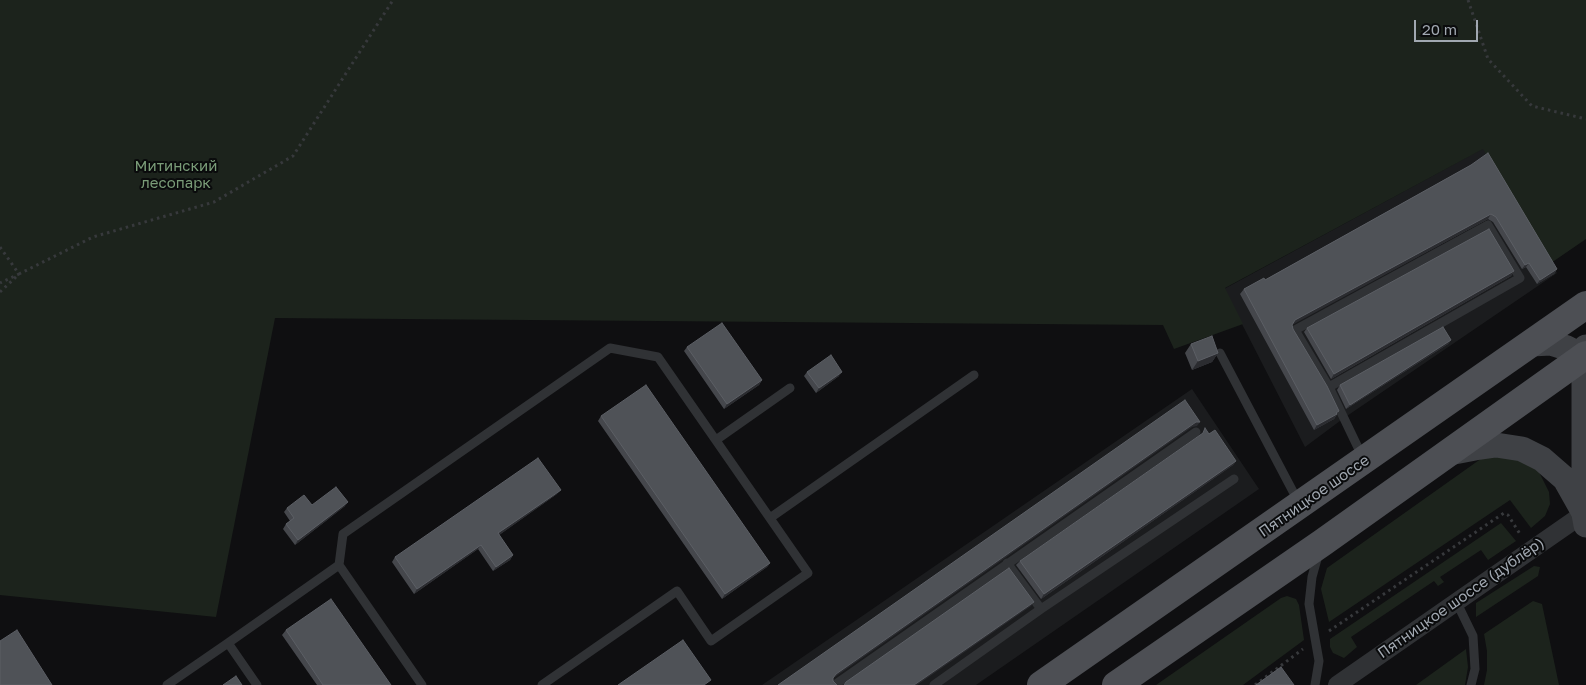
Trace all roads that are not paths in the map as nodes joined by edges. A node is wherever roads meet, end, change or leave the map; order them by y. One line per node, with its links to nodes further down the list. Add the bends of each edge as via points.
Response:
1 (1586, 305): 2 (main road, Пятницкое шоссе)
2 (1531, 344): 4 (main road, via 1551,343); 11 (main road, Пятницкое шоссе)
3 (1220, 353): 13 (lane)
4 (1586, 354): 10 (main road); 14 (main road)
5 (974, 375): 15 (lane)
6 (1329, 387): 6 (lane, via 1295,330 1488,225 1520,278); 11 (lane)
7 (790, 388): 9 (lane)
8 (1196, 432): 17 (lane)
9 (716, 440): 15 (lane); 18 (lane, via 658,357 610,348 343,534)
10 (1448, 453): 14 (main road, via 1496,446 1522,449 1542,459 1565,479); 16 (main road)
11 (1364, 460): 13 (main road, Пятницкое шоссе)
12 (1234, 479): 20 (lane)
13 (1300, 505): 28 (main road, Пятницкое шоссе)
14 (1585, 517): 19 (street, Пятницкое шоссе (дублёр))
15 (770, 518): 26 (lane, via 808,573 711,641 677,592)
16 (1322, 542): 29 (main road); 30 (lane, via 1312,577 1309,604 1318,661)
17 (1007, 563): 20 (lane); 22 (lane)
18 (339, 565): 21 (lane); 25 (lane)
19 (1456, 601): 31 (street, Пятницкое шоссе (дублёр)); 32 (lane, via 1473,636 1475,669)
20 (1041, 609): 27 (lane)
21 (228, 643): 23 (lane); 24 (lane)
22 (835, 684)
23 (167, 685)
24 (257, 685)
25 (422, 685)
26 (542, 685)
27 (934, 685)
28 (1041, 685)
29 (1116, 685)
30 (1315, 685)
31 (1337, 685)
32 (1471, 685)

